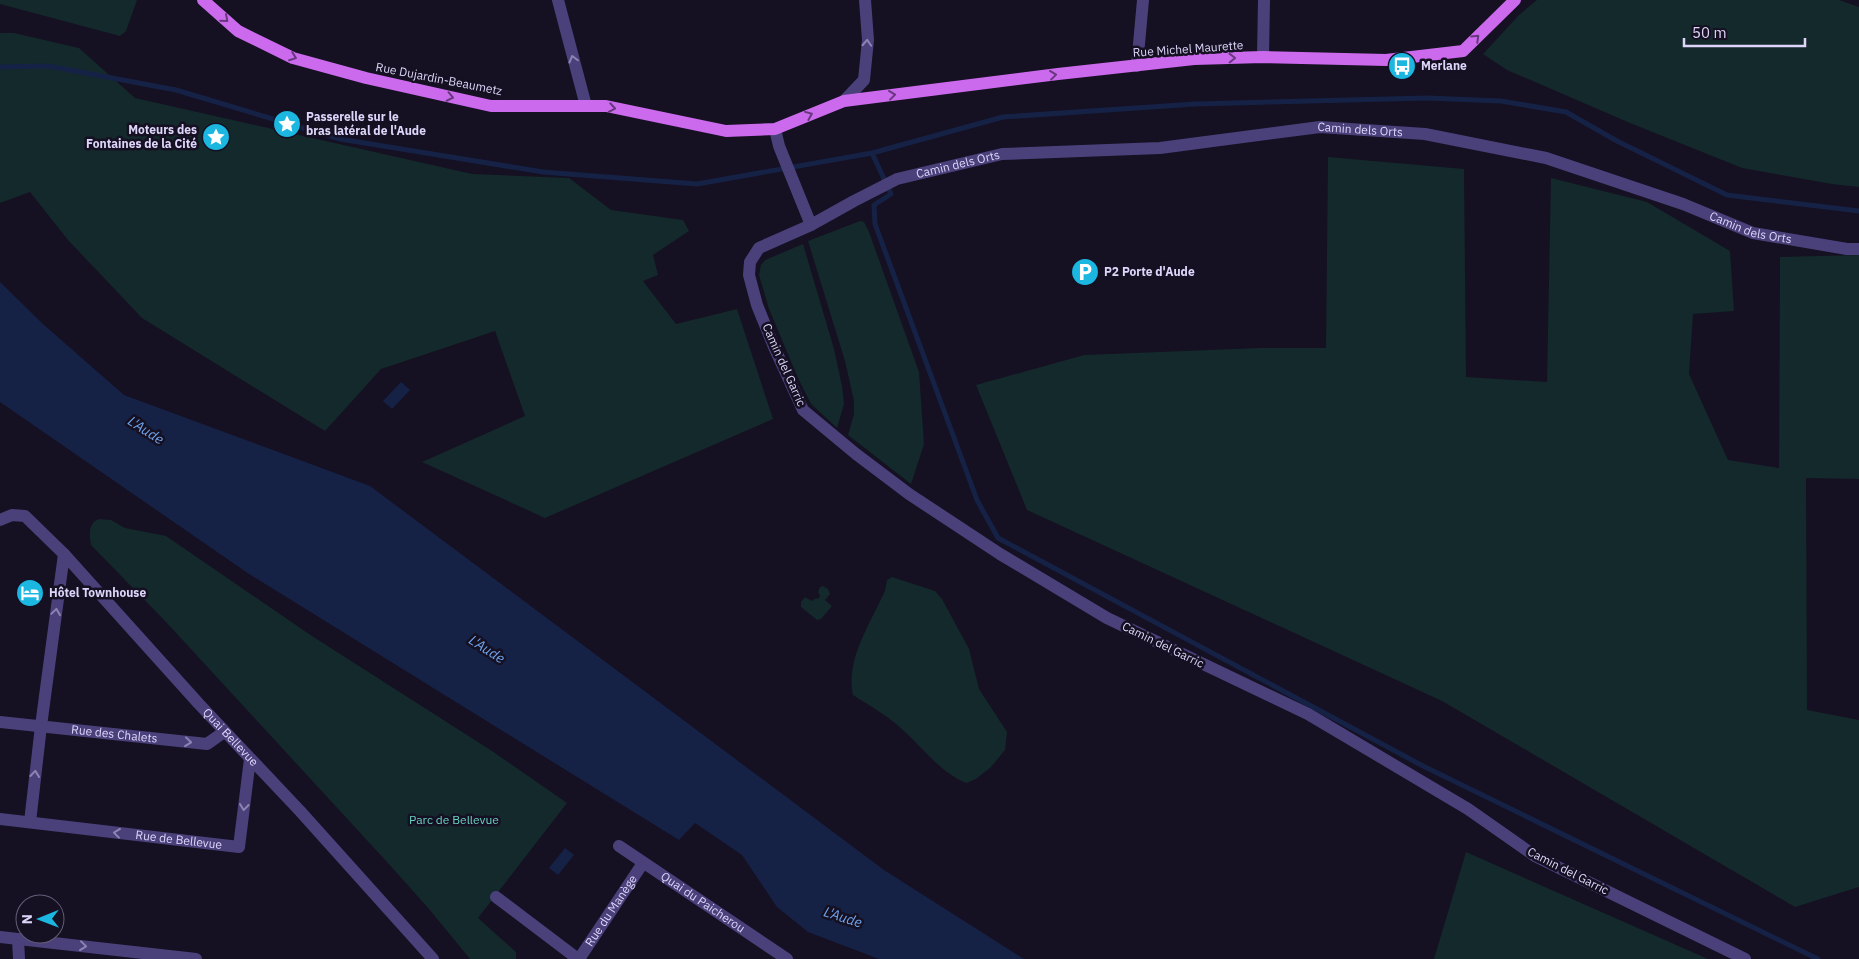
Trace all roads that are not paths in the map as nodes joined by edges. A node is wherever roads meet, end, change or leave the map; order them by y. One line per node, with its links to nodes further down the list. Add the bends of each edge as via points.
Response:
1 (203, 0): 10 (main road, Rue Dujardin-Beaumetz, one-way to 10, via 238,31 293,58 491,106)
2 (558, 0): 10 (street, one-way to 2)
3 (865, 0): 9 (street, Rue Dujardin-Beaumetz, one-way to 3, via 864,80 868,40)
4 (1143, 0): 8 (street)
5 (1264, 0): 7 (street)
6 (1515, 0): 7 (main road, Rue Michel Maurette, one-way to 6, via 1386,60 1463,51)
7 (1263, 58): 8 (main road, Rue Michel Maurette, one-way to 7, via 1194,59)
8 (1137, 66): 9 (main road, Rue Michel Maurette, one-way to 8)
9 (844, 101): 11 (main road, Rue Dujardin-Beaumetz, one-way to 9)
10 (586, 106): 11 (main road, Rue Dujardin-Beaumetz, one-way to 11, via 606,106 726,131)
11 (775, 129): 13 (street)
12 (854, 201): 13 (street, Camin del Garric); 14 (street, Camin dels Orts, via 897,180 1002,154 1160,148 1320,127 1425,134 1546,158 1684,204 1753,233)
13 (811, 226): 35 (street, Camin del Garric, via 759,248 750,262 749,275 757,305 803,410 856,454 909,494 1000,554 1107,618 1308,714 1468,809 1535,856)
14 (1859, 249)
15 (0, 520): 16 (street, Quai Bellevue, via 12,515 25,516)
16 (64, 554): 18 (street, one-way to 16); 19 (street, Quai Bellevue)
17 (0, 722): 18 (street, Rue des Chalets)
18 (41, 726): 19 (street, Rue des Chalets, one-way to 19, via 206,744); 22 (street, one-way to 18)
19 (224, 732): 20 (street, Quai Bellevue)
20 (250, 759): 22 (street, Rue de Bellevue, one-way to 22, via 239,847); 32 (street, Quai Bellevue)
21 (0, 819): 22 (street, Rue de Bellevue)
22 (30, 822)
23 (619, 846): 24 (street, Quai du Paicherou)
24 (643, 863): 33 (street, Rue du Manège); 34 (street, Quai du Paicherou)
25 (496, 897): 33 (street)
26 (0, 936): 27 (street)
27 (15, 938)
28 (18, 944): 30 (street)
29 (65, 944): 31 (street, one-way to 31)
30 (19, 959)
31 (196, 959)
32 (433, 959)
33 (579, 959)
34 (787, 959)
35 (1745, 959)

